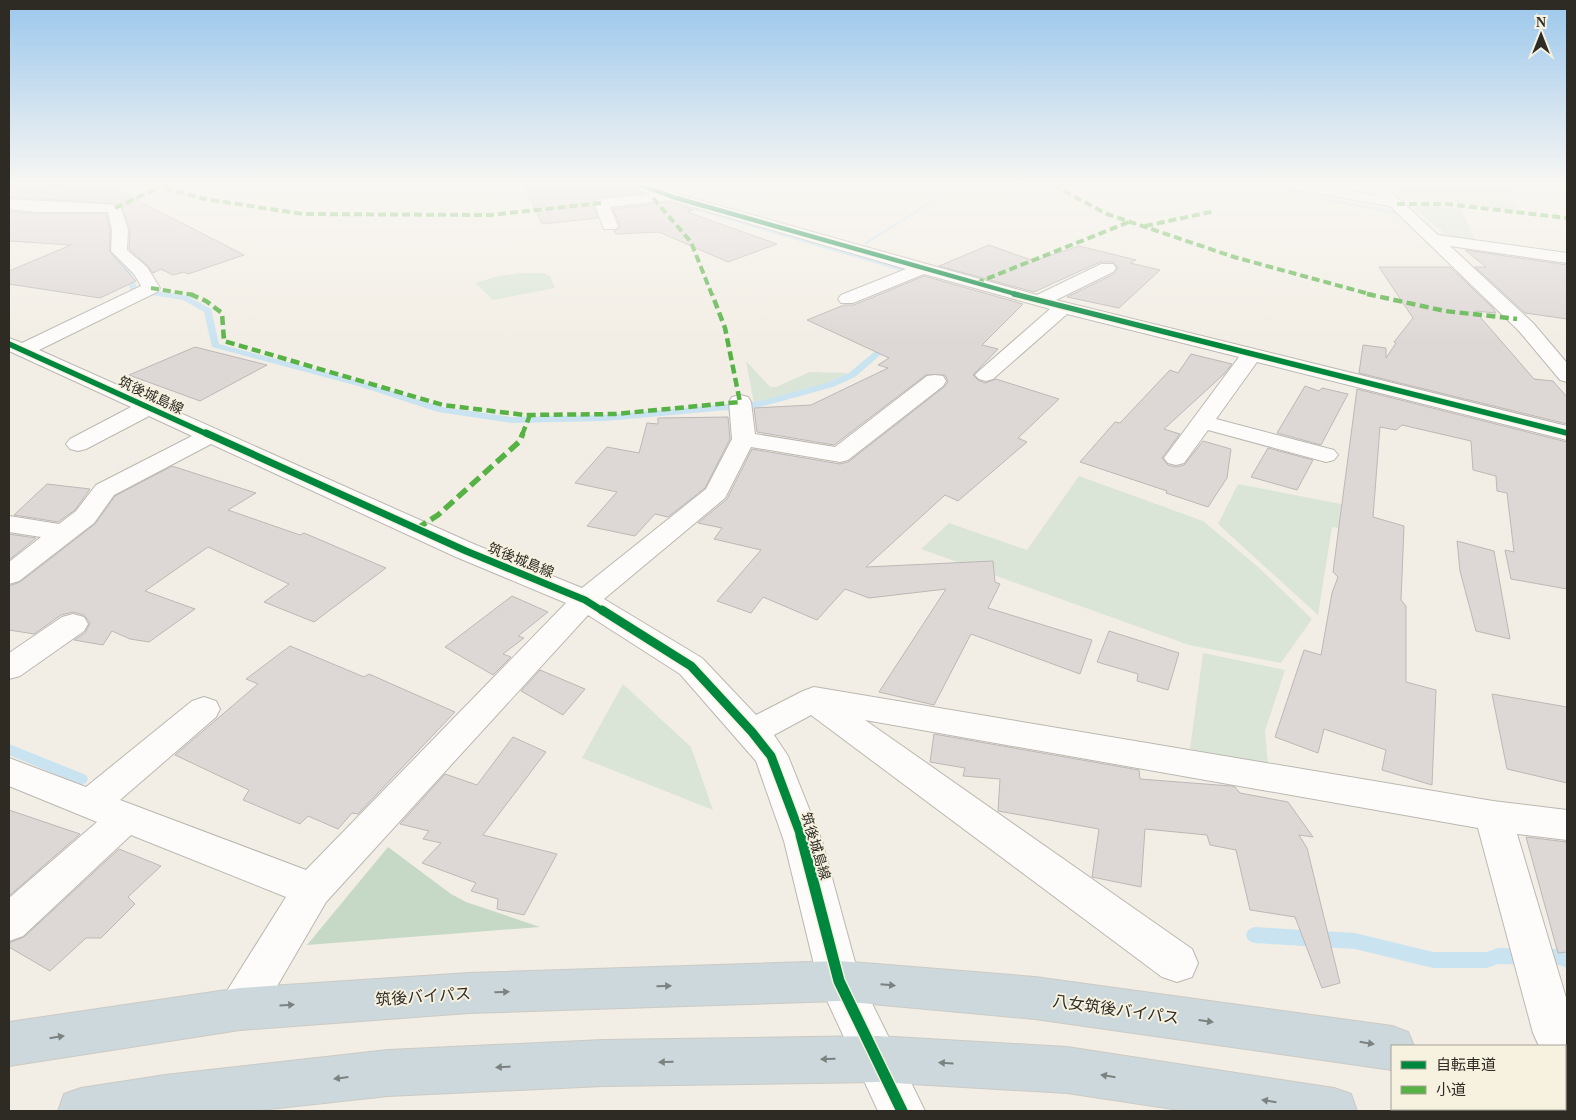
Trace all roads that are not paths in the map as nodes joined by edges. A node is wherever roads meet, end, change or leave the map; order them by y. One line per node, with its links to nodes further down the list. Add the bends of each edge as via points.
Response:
1 (120, 237): 10 (street, via 119,251 141,271 151,288)
2 (815, 237): 5 (street)
3 (1435, 239): 4 (street); 13 (street, via 1526,327)
4 (1567, 258)
5 (923, 268): 7 (street); 8 (street)
6 (1107, 268): 8 (street)
7 (847, 299)
8 (1039, 301): 9 (street)
9 (1064, 307): 11 (street); 12 (street)
10 (16, 347): 16 (street, 筑後城島線)
11 (1252, 354): 17 (street); 18 (street)
12 (986, 375)
13 (1567, 376)
14 (935, 381): 20 (street, via 840,455)
15 (740, 402): 20 (street)
16 (148, 407): 19 (street, 筑後城島線); 21 (street)
17 (1202, 422): 22 (street); 23 (street)
18 (1567, 433)
19 (209, 436): 25 (street, via 105,490 85,517); 27 (street, 筑後城島線, via 466,552)
20 (744, 439): 27 (street, via 716,493)
21 (78, 444)
22 (1326, 455)
23 (1176, 458)
24 (9, 524): 25 (street)
25 (65, 533): 26 (street)
26 (9, 576)
27 (585, 600): 32 (street, 筑後城島線, via 692,666); 38 (street)
28 (73, 624): 29 (street)
29 (9, 668)
30 (814, 699): 32 (street); 35 (street); 40 (street)
31 (204, 709): 34 (street)
32 (752, 732): 41 (street, 筑後城島線, via 771,756 803,841)
33 (9, 772): 34 (street)
34 (91, 804): 36 (street)
35 (1494, 816): 37 (street); 43 (street)
36 (126, 818): 38 (street); 39 (street)
37 (1567, 825)
38 (312, 890): 42 (street)
39 (9, 923)
40 (1177, 963)
41 (839, 981): 42 (highway, 筑後バイパス, one-way to 41, via 469,992); 45 (highway, 八女筑後バイパス, one-way to 45, via 1035,998); 46 (street, 筑後城島線)
42 (240, 1009): 44 (highway, 筑後バイパス, one-way to 42)
43 (1555, 1033)
44 (9, 1044)
45 (1391, 1048)
46 (877, 1059): 47 (highway, one-way to 47, via 603,1063 388,1073 165,1098); 48 (street, 筑後城島線); 49 (highway, one-way to 46, via 1066,1070)
47 (81, 1111)
48 (902, 1111)
49 (1334, 1111)

